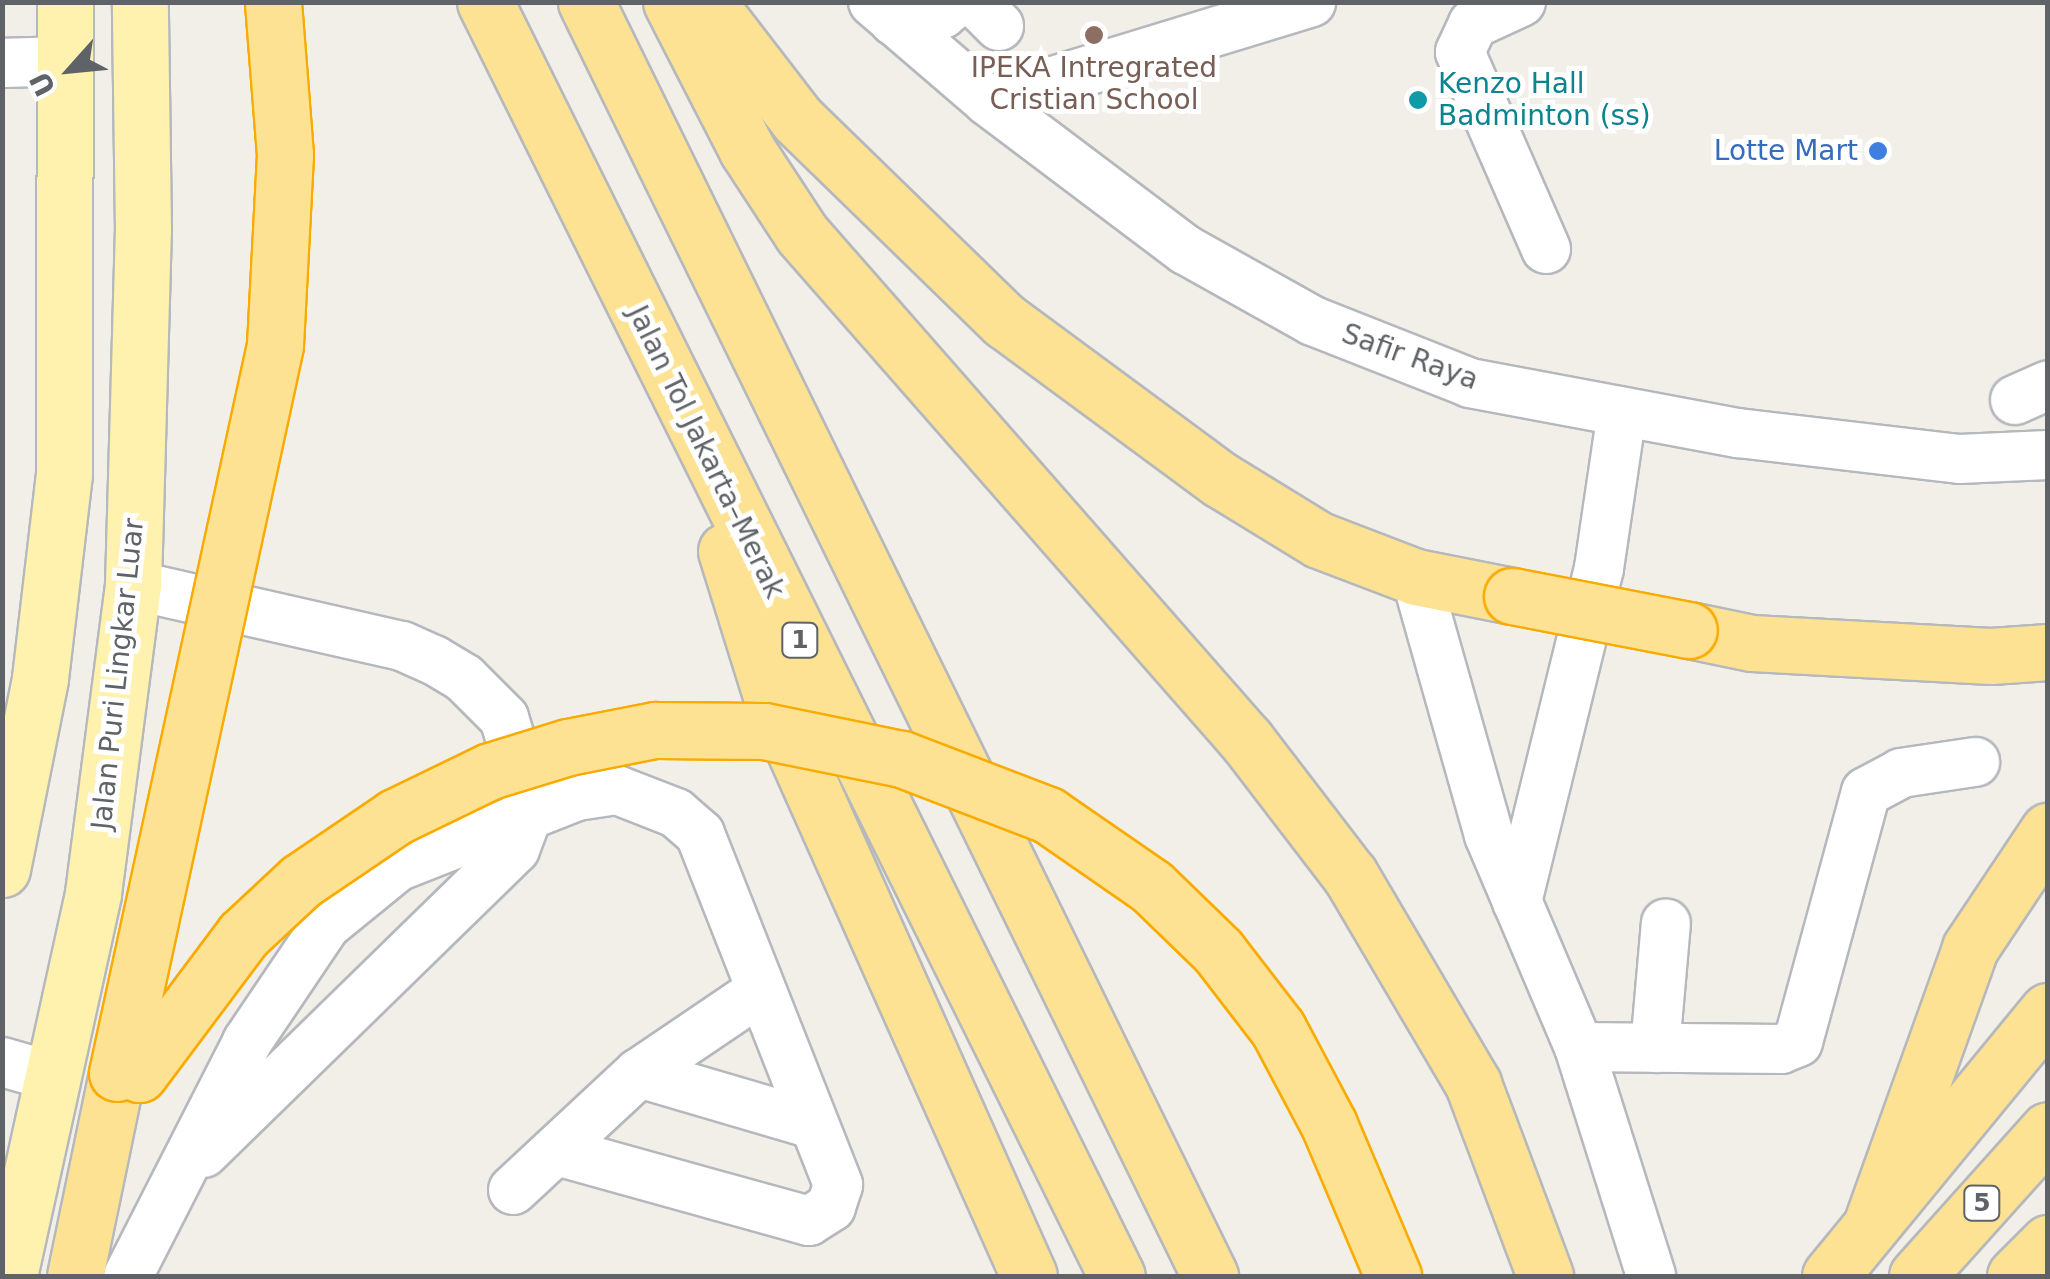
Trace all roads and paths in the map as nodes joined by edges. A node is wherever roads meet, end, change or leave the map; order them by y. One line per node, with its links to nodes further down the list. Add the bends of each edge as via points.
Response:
1 (65, 2): 12 (main road)
2 (140, 2): 20 (main road, Jalan Puri Lingkar Luar, via 143,230)
3 (485, 2): 16 (highway, Jalan Tol Jakarta–Merak / 1)
4 (586, 2): 48 (highway)
5 (671, 2): 50 (highway, via 747,150 802,234 1247,741 1350,875 1472,1084)
6 (707, 2): 19 (highway, via 797,120 1004,321 1221,480 1319,540)
7 (957, 2): 11 (street, via 942,14)
8 (1311, 2): 14 (street)
9 (1521, 2): 15 (street, via 1473,24 1460,52)
10 (272, 3): 35 (highway, bridge, via 285,156 275,344)
11 (884, 12): 14 (street, Safir Raya)
12 (66, 62): 13 (street); 25 (main road, via 64,474 40,678)
13 (2, 63)
14 (988, 101): 17 (street, Safir Raya, via 1186,250 1313,320 1470,383)
15 (1546, 250)
16 (676, 392): 46 (highway, via 773,702); 47 (highway, Jalan Tol Jakarta–Merak / 1)
17 (1622, 412): 18 (street, Safir Raya, via 1738,434 1959,459); 26 (street, via 1599,568)
18 (2048, 454)
19 (1416, 577): 21 (highway, bridge, via 1752,643 1991,656); 26 (street, via 1489,834)
20 (133, 585): 23 (street, via 402,646 434,660 464,678 504,718); 34 (main road, Jalan Puri Lingkar Luar, via 93,893)
21 (2048, 652)
22 (1975, 762): 31 (street, via 1902,773 1866,792 1802,1038 1782,1048)
23 (528, 815): 28 (street, via 618,790 676,813 700,834); 39 (street, via 515,850); 39 (street, via 397,868 326,925 246,1042)
24 (2048, 832): 41 (highway, via 1970,948)
25 (2, 869)
26 (1517, 902): 30 (street)
27 (1666, 923): 31 (street)
28 (757, 993): 33 (street); 36 (street)
29 (2048, 1011): 41 (highway)
30 (1579, 1047): 31 (street); 51 (street)
31 (1655, 1048)
32 (2, 1062): 34 (street)
33 (640, 1073): 36 (street); 38 (street)
34 (54, 1078): 43 (main road, Jalan Puri Lingkar Luar)
35 (121, 1090): 44 (highway); 49 (highway, bridge, via 243,935 301,881 395,817 490,771 568,748 655,730 764,731 902,760 1048,815 1152,887 1218,951 1278,1030 1329,1125)
36 (812, 1124): 38 (street, via 838,1185 831,1207 808,1221)
37 (2048, 1130): 53 (highway, 5)
38 (556, 1151): 40 (street)
39 (172, 1183): 45 (street)
40 (513, 1190)
41 (1871, 1225): 52 (highway)
42 (2048, 1244): 54 (highway)
43 (9, 1276)
44 (75, 1276)
45 (128, 1276)
46 (1029, 1276)
47 (1116, 1276)
48 (1210, 1276)
49 (1393, 1276)
50 (1545, 1276)
51 (1651, 1276)
52 (1830, 1276)
53 (1917, 1276)
54 (2015, 1276)

